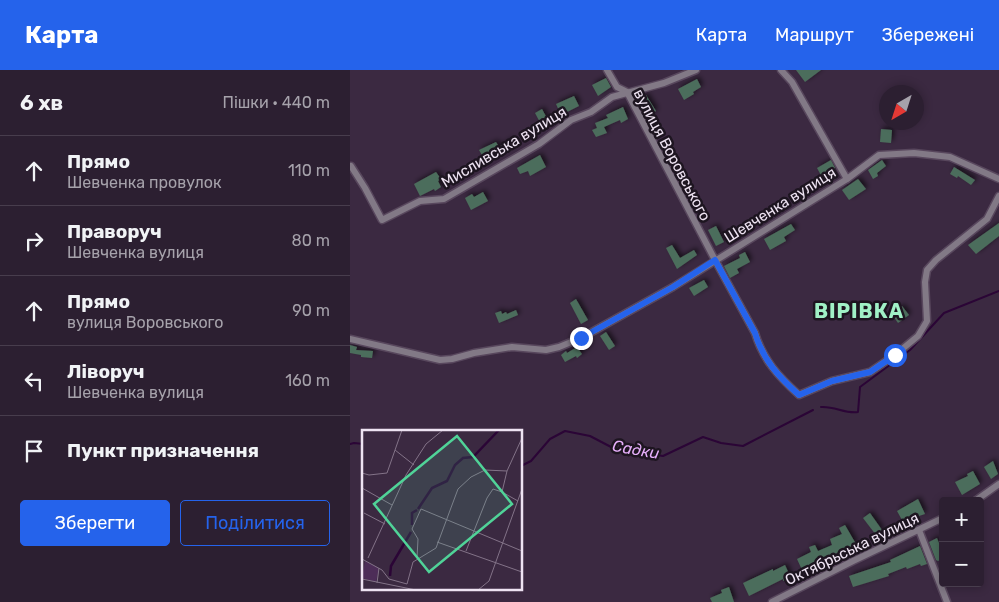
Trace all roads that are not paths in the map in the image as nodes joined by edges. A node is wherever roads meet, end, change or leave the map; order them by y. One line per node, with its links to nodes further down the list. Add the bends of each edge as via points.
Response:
1 (607, 70): 4 (street, вулиця Воровського)
2 (696, 70): 5 (street, Мисливська вулиця, via 664,83)
3 (781, 70): 8 (street, via 792,82)
4 (617, 87): 5 (street, вулиця Воровського); 6 (street)
5 (627, 92): 6 (street, Мисливська вулиця); 11 (street, вулиця Воровського)
6 (612, 97): 7 (street, Мисливська вулиця, via 444,199 420,201 382,220)
7 (350, 166)
8 (847, 179): 9 (street, Шевченка вулиця, via 879,154 914,153 950,157); 11 (street, Шевченка вулиця)
9 (999, 180)
10 (999, 196): 11 (street, вулиця Воровського, via 987,219 927,270 927,321 918,336 870,372 832,381 799,395 766,360)
11 (715, 260): 12 (street, Шевченка вулиця, via 581,338 546,350 512,347 440,360)
12 (350, 339)
13 (999, 484): 14 (street)
14 (981, 497)
15 (939, 520): 16 (street, Октябрьська вулиця)
16 (918, 530): 17 (street, Октябрьська вулиця); 18 (street)
17 (772, 602)
18 (947, 602)

